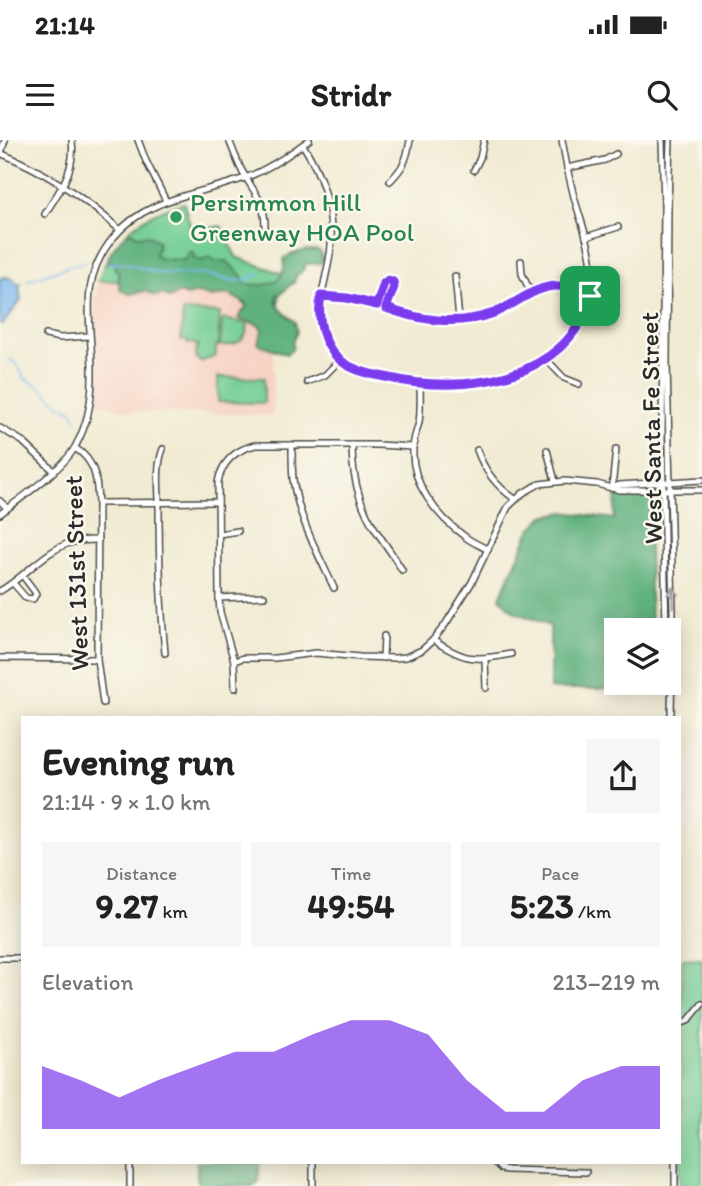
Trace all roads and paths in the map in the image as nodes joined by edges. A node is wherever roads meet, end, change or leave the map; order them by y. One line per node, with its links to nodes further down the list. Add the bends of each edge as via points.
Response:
1 (5, 140): 12 (street)
2 (72, 140): 18 (street, via 73,161)
3 (139, 140): 19 (street)
4 (229, 140): 16 (street)
5 (309, 140): 11 (street)
6 (410, 140): 17 (street, via 402,169)
7 (484, 140): 15 (street)
8 (562, 140): 14 (street)
9 (662, 140): 54 (street, West Santa Fe Street)
10 (670, 140): 53 (street, West Santa Fe Street)
11 (303, 145): 16 (street); 28 (street, via 321,179 330,215 330,254)
12 (0, 153): 18 (street)
13 (616, 154): 14 (street)
14 (567, 168): 24 (street)
15 (474, 170)
16 (246, 177): 19 (street); 21 (street, via 262,204)
17 (390, 181)
18 (63, 185): 20 (street); 23 (street)
19 (166, 201): 23 (street, via 137,215)
20 (45, 214)
21 (265, 226)
22 (618, 227): 24 (street)
23 (120, 230): 35 (street, via 94,272 89,291)
24 (586, 237): 29 (street, via 593,270)
25 (521, 261): 27 (street)
26 (455, 276): 33 (street)
27 (531, 293): 29 (street, via 556,286); 33 (street, via 493,313)
28 (321, 296): 30 (street); 37 (street, via 323,334)
29 (590, 296): 31 (street); 36 (street, via 576,330)
30 (377, 305): 32 (street); 32 (street, via 388,280 394,287)
31 (616, 307)
32 (386, 308): 33 (street, via 418,318)
33 (459, 320)
34 (47, 335): 35 (street)
35 (89, 336): 45 (street, via 92,390)
36 (546, 359): 39 (street, via 495,378); 40 (street, via 564,378)
37 (340, 360): 38 (street, via 325,375); 39 (street, via 367,373)
38 (307, 382)
39 (420, 383): 44 (street)
40 (579, 384)
41 (0, 428): 50 (street, via 22,441)
42 (292, 445): 43 (street); 62 (street, via 239,450 221,470); 73 (street, via 297,499)
43 (352, 445): 44 (street); 70 (street, via 362,504)
44 (413, 447): 69 (street, via 421,484 436,511)
45 (75, 448): 50 (street); 63 (street, West 131st Street, via 90,461 97,478)
46 (616, 449): 55 (street)
47 (163, 450): 61 (street, via 158,467)
48 (477, 450): 59 (street, via 491,477)
49 (547, 450): 52 (street)
50 (54, 471): 64 (street)
51 (702, 480): 53 (street)
52 (555, 481): 55 (street); 59 (street)
53 (670, 481): 54 (street); 57 (street, West Santa Fe Street)
54 (662, 482): 55 (street); 58 (street, West Santa Fe Street)
55 (612, 488): 58 (street)
56 (702, 489): 57 (street)
57 (671, 490): 58 (street); 91 (street, West Santa Fe Street, one-way to 57)
58 (662, 491): 77 (street, West Santa Fe Street)
59 (515, 499): 69 (street)
60 (0, 501): 64 (street)
61 (159, 501): 62 (street); 63 (street); 80 (street)
62 (218, 502): 67 (street)
63 (98, 503): 68 (street, West 131st Street)
64 (7, 508): 65 (street)
65 (0, 514)
66 (238, 531): 67 (street)
67 (219, 534): 76 (street)
68 (98, 540): 71 (street, via 65,544); 84 (street, West 131st Street)
69 (488, 550): 79 (street)
70 (402, 570)
71 (23, 576): 72 (street); 72 (street, via 35,592 33,599 26,598)
72 (13, 583): 74 (street)
73 (334, 588)
74 (0, 591)
75 (264, 596): 76 (street)
76 (219, 598): 86 (street)
77 (666, 618)
78 (384, 636): 83 (street)
79 (433, 640): 83 (street, via 406,657); 85 (street, via 460,656)
80 (166, 653)
81 (511, 654): 85 (street)
82 (0, 658): 84 (street)
83 (383, 658): 86 (street, via 316,653)
84 (97, 659): 90 (street, West 131st Street)
85 (485, 659): 88 (street)
86 (234, 661): 87 (street)
87 (234, 688)
88 (486, 688)
89 (669, 695): 91 (street, West Santa Fe Street)
90 (103, 703)
91 (671, 716)
92 (0, 958): 93 (street)
93 (21, 958)
94 (702, 1004): 95 (street)
95 (681, 1023)
96 (130, 1164): 101 (street)
97 (313, 1164): 102 (street)
98 (496, 1164): 100 (street, via 513,1171)
99 (675, 1164): 103 (street)
100 (586, 1172)
101 (130, 1186)
102 (313, 1186)
103 (675, 1186)

